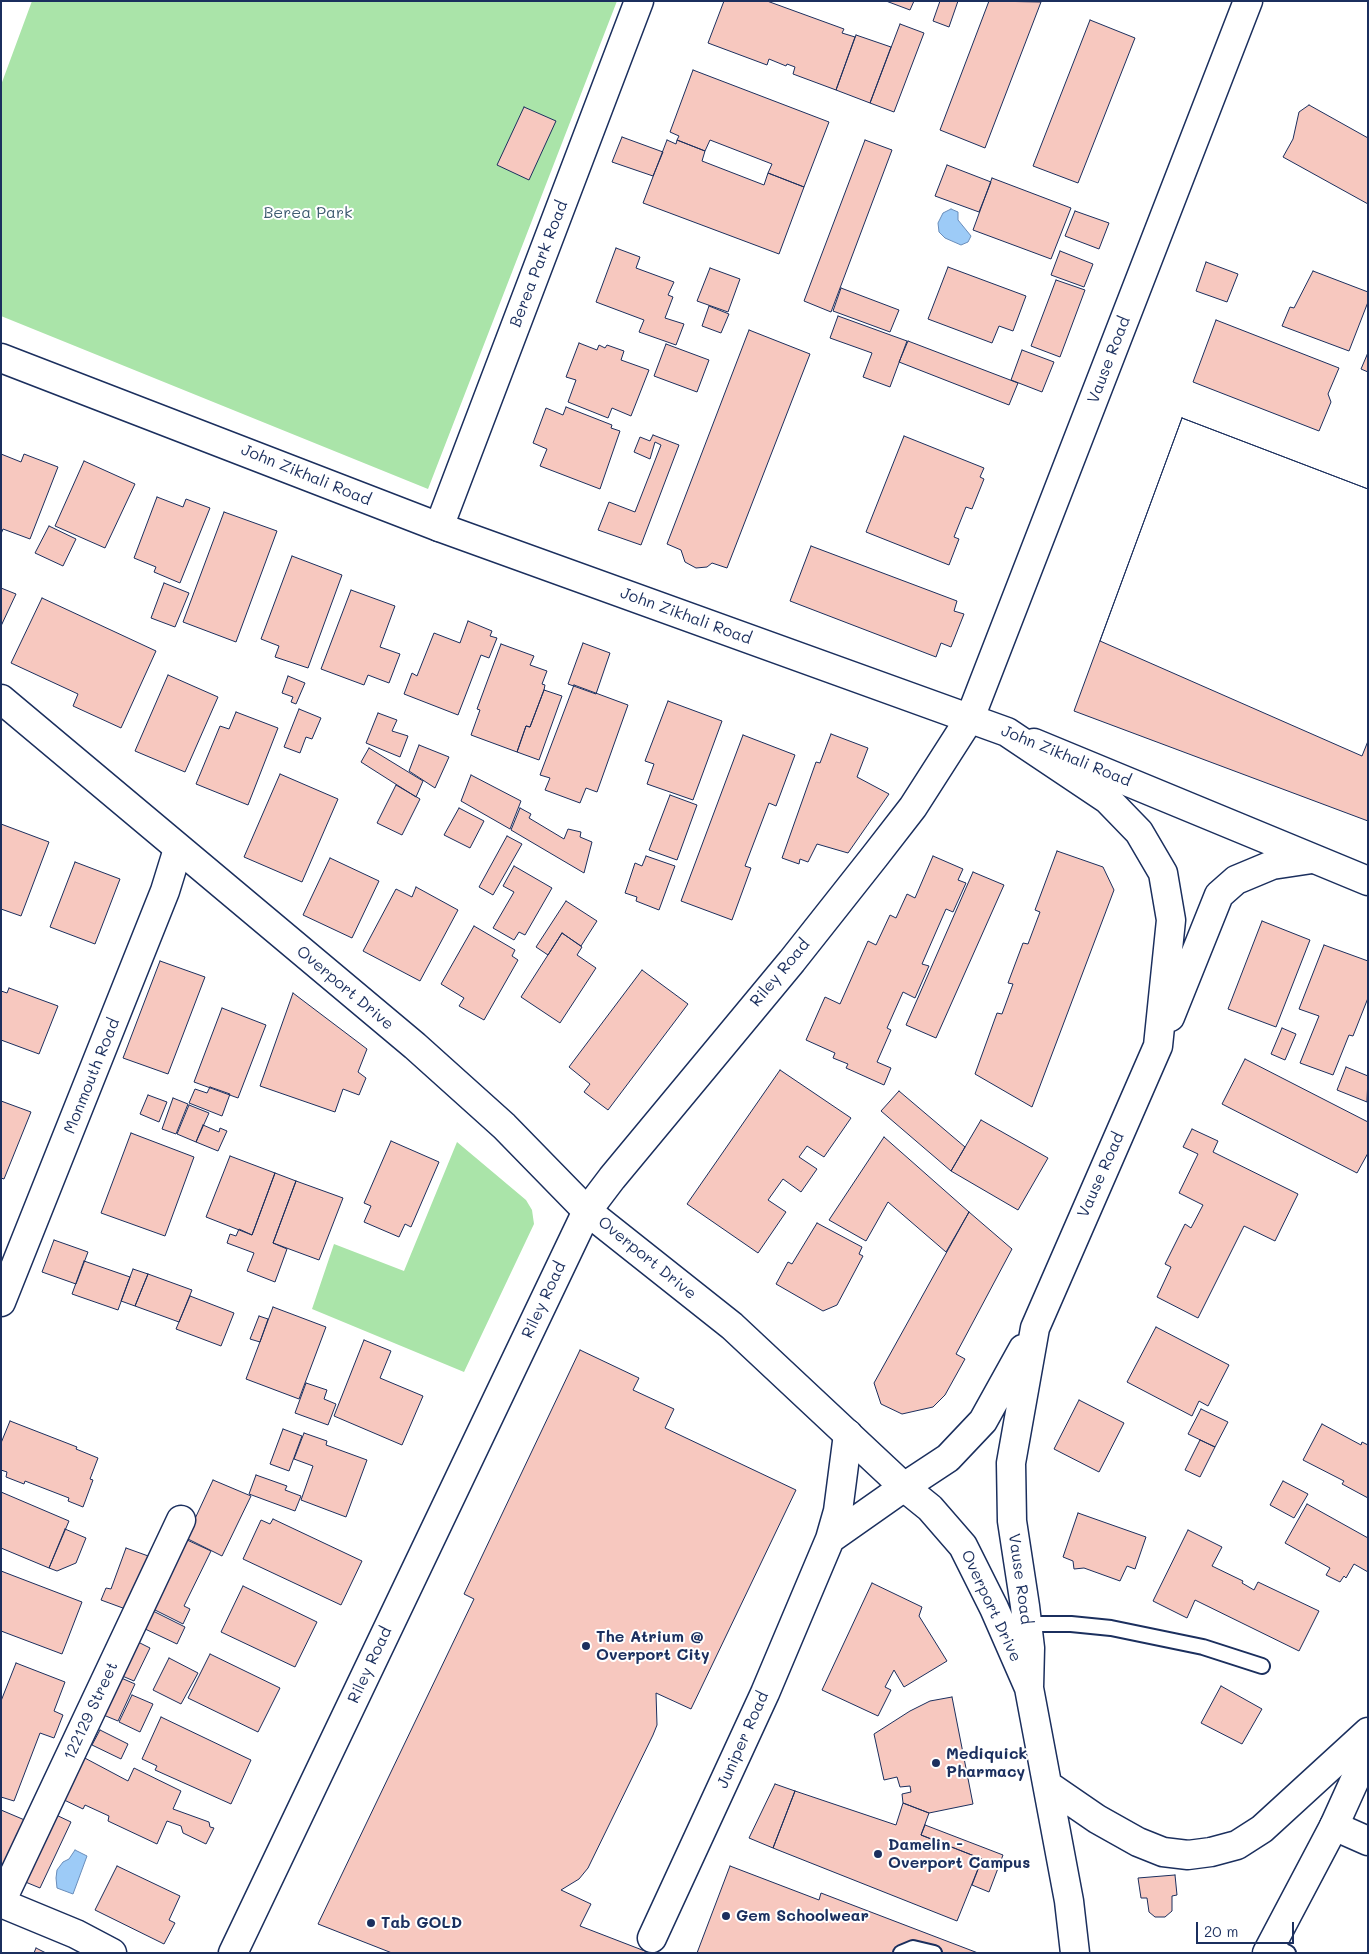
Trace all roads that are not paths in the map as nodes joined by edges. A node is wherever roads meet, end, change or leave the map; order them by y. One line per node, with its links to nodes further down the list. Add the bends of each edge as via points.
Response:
1 (640, 1): 4 (street, Berea Park Road)
2 (1248, 1): 6 (street, Vause Road)
3 (1, 358): 4 (street, John Zikhali Road)
4 (439, 527): 6 (street, John Zikhali Road)
5 (1, 699): 8 (street, Overport Drive)
6 (970, 718): 7 (street, John Zikhali Road); 12 (street, Riley Road, via 913,807 792,961)
7 (1006, 732): 9 (street, John Zikhali Road, via 1153,790); 11 (street, Vause Road, via 1107,799 1139,832 1163,872 1171,920)
8 (178, 849): 12 (street, Overport Drive, via 423,1053 504,1126); 13 (street, Monmouth Road, via 165,891)
9 (1312, 860): 10 (street, John Zikhali Road); 11 (street, via 1272,865 1236,880 1219,895)
10 (1368, 881)
11 (1158, 1046): 14 (street, Vause Road)
12 (587, 1211): 15 (street, Overport Drive, via 732,1326); 31 (street, Riley Road)
13 (1, 1302)
14 (1035, 1328): 16 (street, via 983,1421 948,1458); 19 (street, Vause Road, via 1011,1463 1012,1521)
15 (848, 1434): 16 (street, Overport Drive); 18 (street, Juniper Road, via 838,1511)
16 (904, 1487): 18 (street); 21 (street, Overport Drive, via 930,1508 964,1546)
17 (181, 1520): 27 (street, 122129 Street)
18 (830, 1539): 28 (street, Juniper Road, via 765,1693)
19 (1027, 1624): 20 (lane, via 1111,1628 1203,1646); 21 (street, Vause Road)
20 (1262, 1666)
21 (1029, 1688): 24 (street, Overport Drive)
22 (1368, 1732): 24 (street, via 1262,1829 1237,1844 1211,1852 1188,1855 1163,1852 1138,1842)
23 (1368, 1751): 25 (street)
24 (1049, 1786): 34 (street, Overport Drive)
25 (1334, 1826): 26 (street); 29 (street)
26 (1368, 1841)
27 (1, 1902): 30 (street)
28 (652, 1938)
29 (1276, 1950)
30 (112, 1953)
31 (233, 1953)
32 (900, 1953): 33 (lane, via 913,1948)
33 (934, 1953)
34 (1075, 1953)

